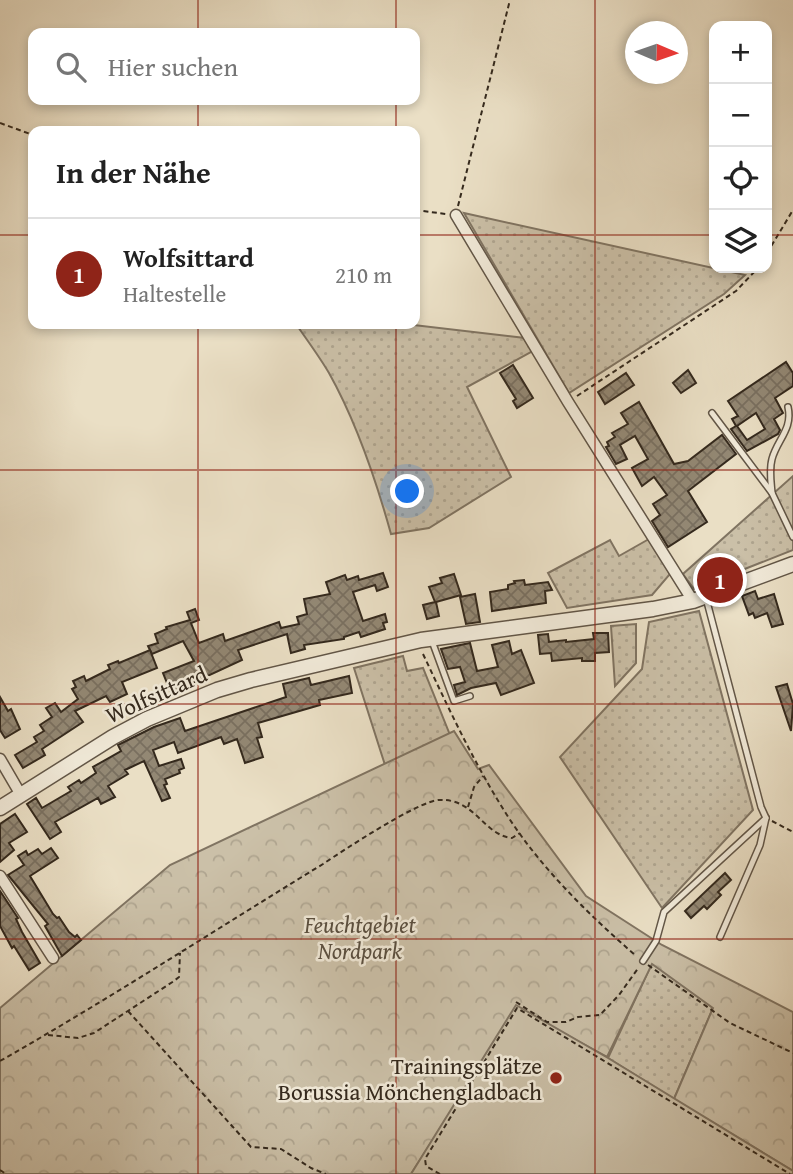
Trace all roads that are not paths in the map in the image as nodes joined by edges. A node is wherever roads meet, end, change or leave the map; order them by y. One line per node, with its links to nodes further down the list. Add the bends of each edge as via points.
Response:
1 (456, 215): 7 (street, via 568,402)
2 (788, 407): 4 (lane, via 789,428 771,461)
3 (712, 413): 4 (lane)
4 (772, 493): 5 (lane)
5 (793, 537)
6 (793, 564): 7 (street, Wolfsittard)
7 (700, 600): 8 (street, Wolfsittard); 13 (lane)
8 (426, 639): 9 (lane, via 454,701); 11 (street, Wolfsittard, via 217,690 124,731)
9 (470, 696)
10 (0, 759): 11 (street)
11 (21, 794): 12 (street, Wolfsittard)
12 (0, 808)
13 (766, 818): 15 (lane, via 760,845); 17 (lane, via 664,912 656,942)
14 (0, 876): 16 (street)
15 (720, 937)
16 (53, 958)
17 (643, 961)

